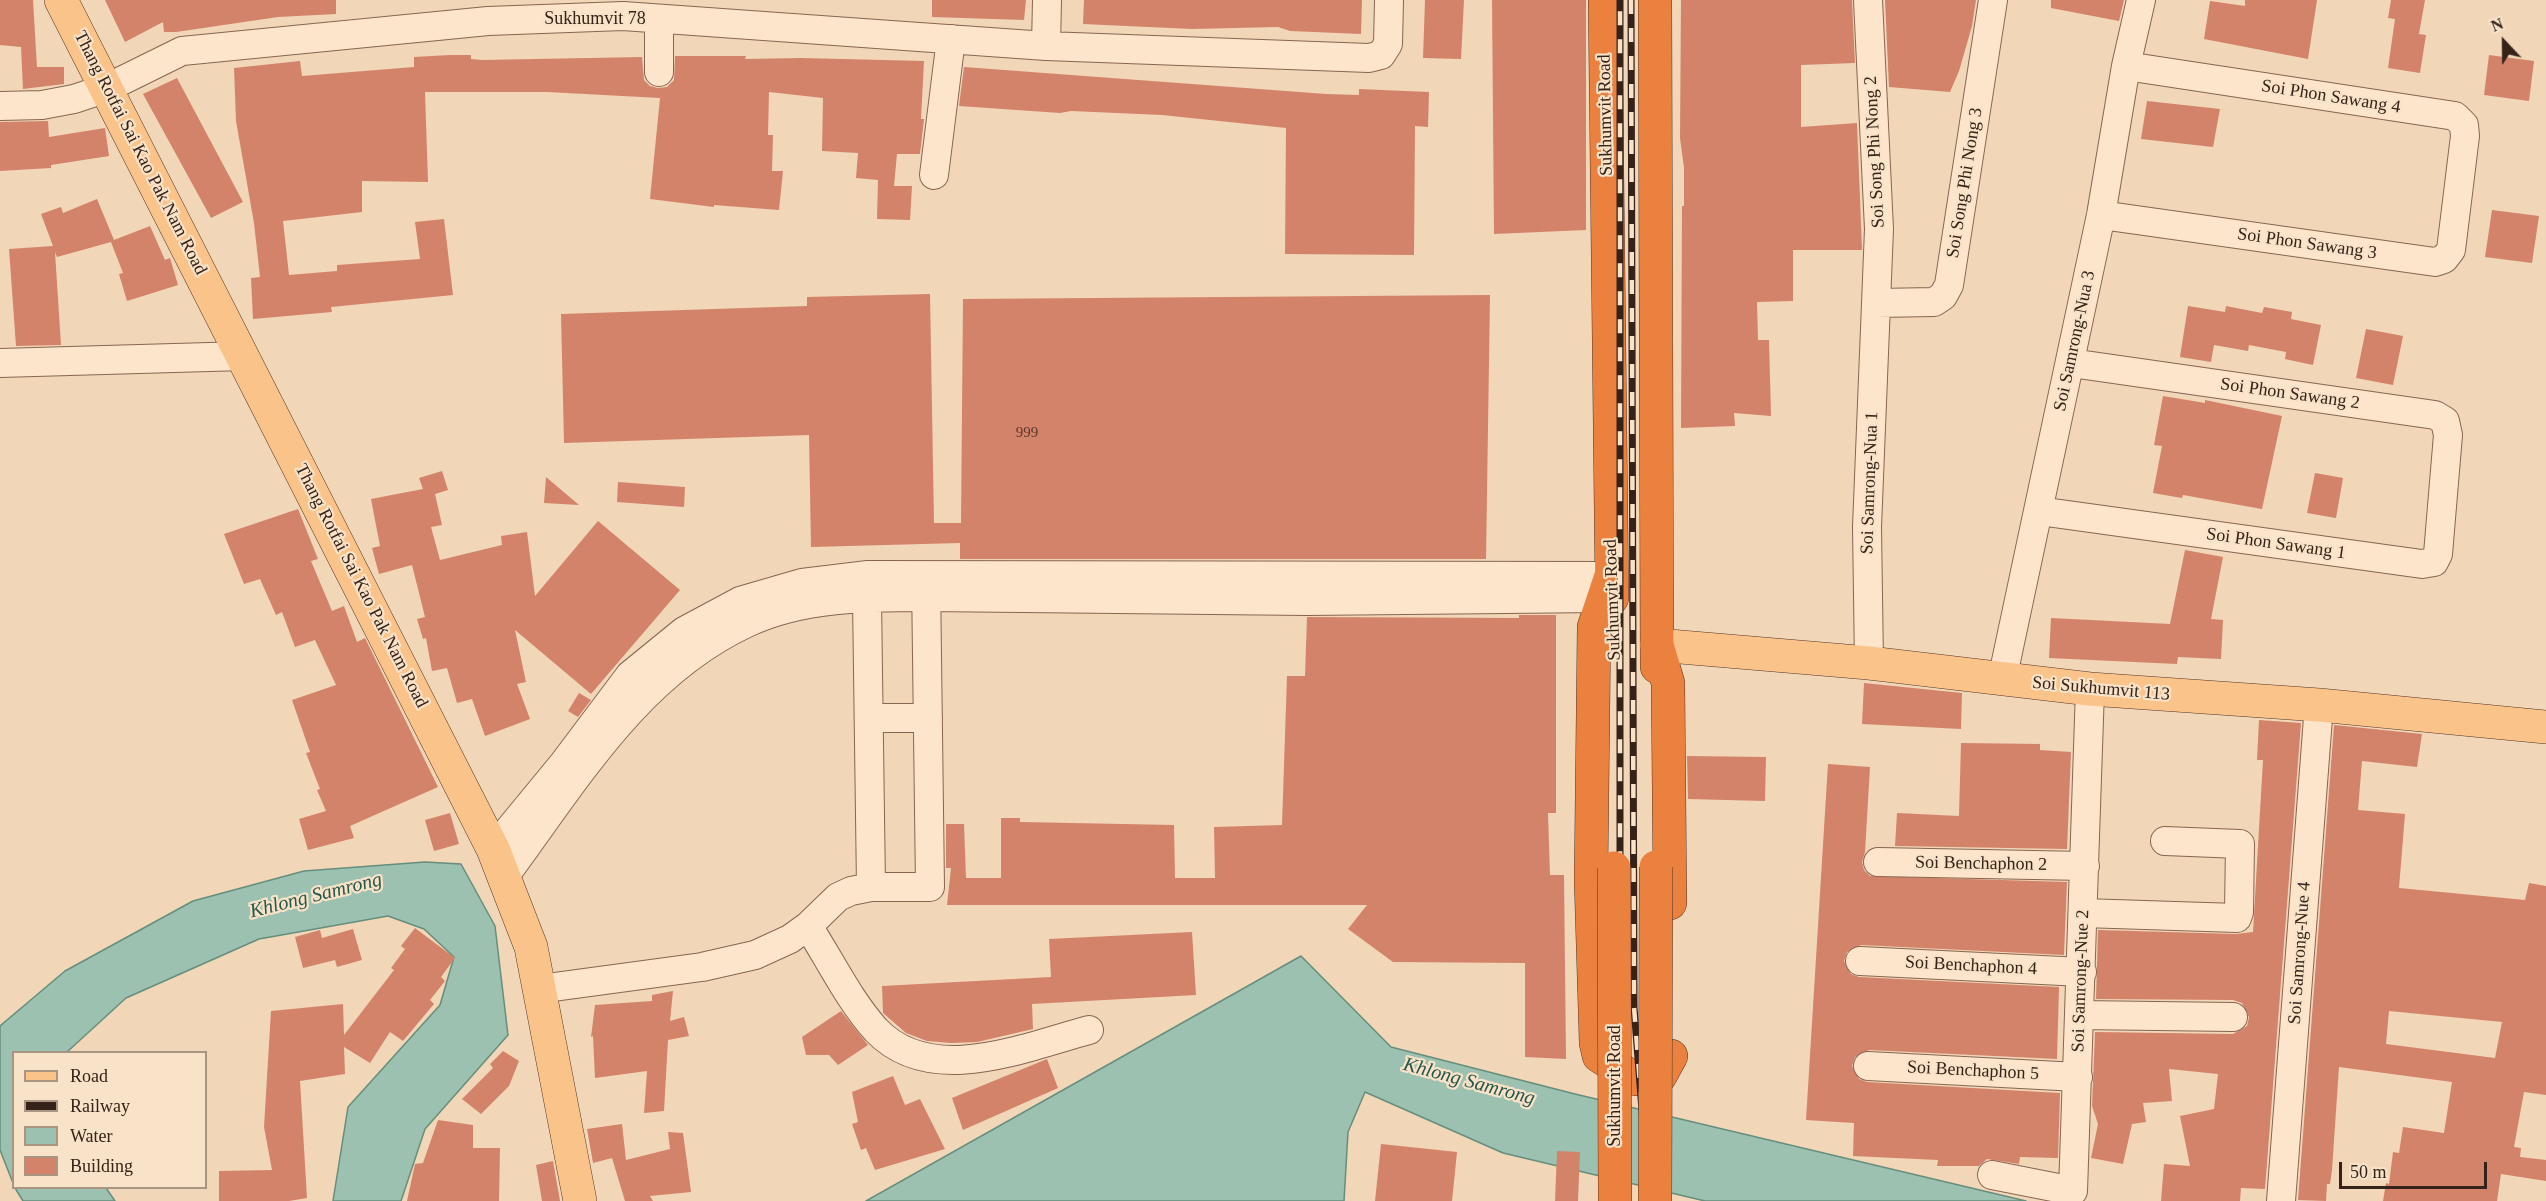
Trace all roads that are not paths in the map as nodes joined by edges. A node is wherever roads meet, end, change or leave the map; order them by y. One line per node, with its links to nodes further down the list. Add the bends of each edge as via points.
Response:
1 (61, 0): 16 (main road, Thang Rotfai Sai Kao Pak Nam Road)
2 (1047, 0): 13 (street)
3 (1389, 0): 13 (street, Sukhumvit 78, via 1388,44 1382,56 1369,58)
4 (1605, 0): 28 (highway, Sukhumvit Road)
5 (1654, 0): 31 (highway)
6 (1868, 0): 21 (street, Soi Song Phi Nong 2, via 1879,229)
7 (1993, 0): 21 (street, Soi Song Phi Nong 3, via 1949,285 1934,303)
8 (2141, 0): 14 (street, Soi Samrong-Nua 3)
9 (623, 8): 10 (street, Sukhumvit 78); 11 (street, Sukhumvit 78)
10 (488, 11): 16 (street, Sukhumvit 78, via 182,51)
11 (659, 19): 12 (street, Sukhumvit 78); 15 (street)
12 (951, 39): 13 (street, Sukhumvit 78); 18 (street)
13 (1046, 46)
14 (2126, 66): 19 (street, Soi Phon Sawang 4, via 2456,116 2464,125 2465,136); 20 (street, Soi Samrong-Nua 3)
15 (659, 72)
16 (107, 88): 17 (street, Sukhumvit 78, via 42,105); 22 (main road, Thang Rotfai Sai Kao Pak Nam Road)
17 (0, 106)
18 (934, 175)
19 (2458, 194): 20 (street, Soi Phon Sawang 3, via 2451,250 2435,262)
20 (2101, 215): 24 (street, Soi Samrong-Nua 3)
21 (1876, 303): 32 (street, Soi Samrong-Nua 1, via 1867,527)
22 (244, 356): 23 (street); 41 (main road, Thang Rotfai Sai Kao Pak Nam Road)
23 (0, 363)
24 (2071, 363): 25 (street, Soi Phon Sawang 2, via 2435,415 2445,420 2448,435); 26 (street, Soi Samrong-Nua 3)
25 (2444, 484): 26 (street, Soi Phon Sawang 1, via 2438,554 2434,562 2422,564)
26 (2039, 511): 33 (street, Soi Samrong-Nua 3)
27 (926, 587): 28 (street); 29 (street); 30 (street, via 868,575 802,583); 37 (street)
28 (1607, 587): 31 (highway, via 1594,627 1591,881 1596,1043 1599,1056 1635,1079 1660,1076 1671,1059 1668,683); 56 (highway, Sukhumvit Road, bridge, via 1615,642)
29 (867, 599): 30 (street); 36 (street)
30 (744, 611): 41 (street, via 684,631 630,675 613,715)
31 (1657, 645): 32 (main road, Soi Sukhumvit 113); 57 (highway, bridge)
32 (1869, 663): 33 (main road, Soi Sukhumvit 113)
33 (2002, 680): 34 (main road, Soi Sukhumvit 113)
34 (2090, 689): 35 (main road, Soi Sukhumvit 113); 42 (street, Soi Samrong-Nue 2)
35 (2319, 705): 38 (main road, Soi Sukhumvit 113); 58 (street, Soi Samrong-Nue 4)
36 (869, 718): 37 (street); 43 (street)
37 (928, 718): 43 (street, via 930,886)
38 (2546, 727)
39 (2165, 841): 44 (street, via 2240,844 2237,918)
40 (1878, 862): 42 (street, Soi Benchaphon 2)
41 (499, 863): 48 (main road, Thang Rotfai Sai Kao Pak Nam Road, via 531,947)
42 (2085, 866): 44 (street, Soi Samrong-Nue 2)
43 (872, 887): 45 (street, via 838,897)
44 (2083, 913): 47 (street, Soi Samrong-Nue 2)
45 (808, 926): 48 (street, via 755,956); 51 (street, via 876,1029 898,1048 915,1055 959,1059 1001,1054)
46 (1860, 961): 47 (street, Soi Benchaphon 4)
47 (2082, 972): 49 (street, Soi Samrong-Nue 2)
48 (539, 989): 55 (main road, Thang Rotfai Sai Kao Pak Nam Road)
49 (2080, 1015): 50 (street); 53 (street, Soi Samrong-Nue 2)
50 (2233, 1017)
51 (1089, 1030)
52 (1868, 1066): 53 (street, Soi Benchaphon 5)
53 (2078, 1077): 54 (street, Soi Samrong-Nue 2, via 2073,1191)
54 (1992, 1175)
55 (580, 1201)
56 (1615, 1201)
57 (1655, 1201)
58 (2281, 1201)

